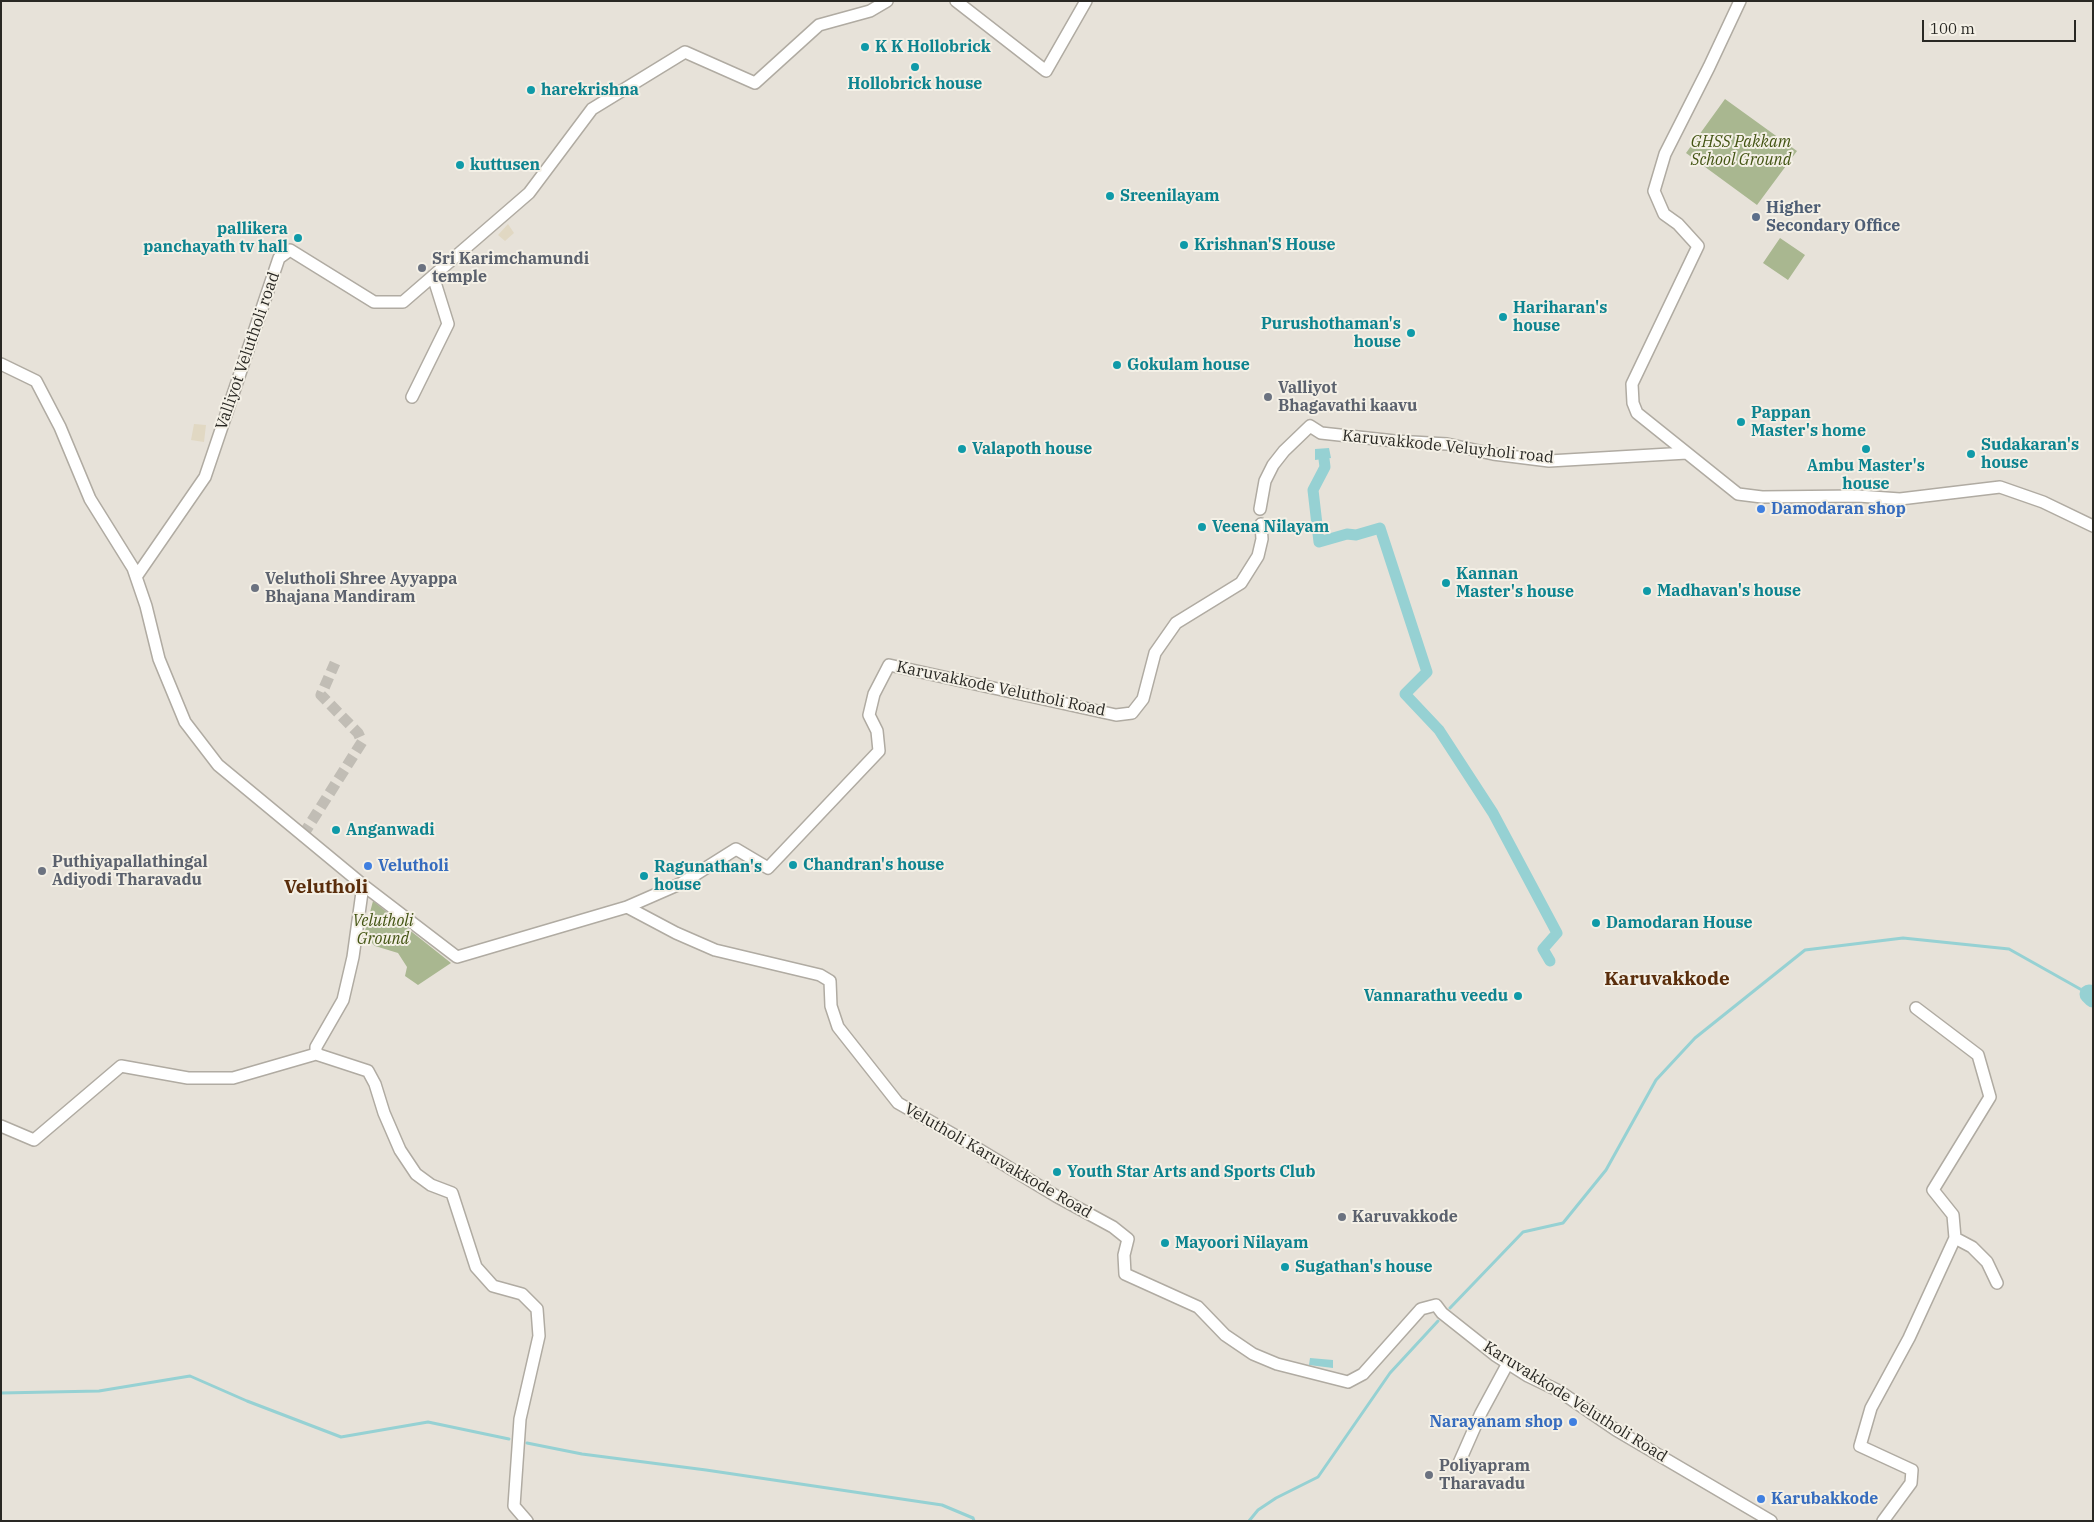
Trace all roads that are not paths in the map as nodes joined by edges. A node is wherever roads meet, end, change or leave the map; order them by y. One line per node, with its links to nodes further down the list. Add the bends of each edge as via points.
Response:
1 (887, 1): 5 (street, Valliyot Velutholi road, via 870,11 819,25 755,83 686,52 592,109 529,193)
2 (956, 1): 3 (street, via 1046,70)
3 (1086, 1)
4 (1740, 1): 8 (street, via 1665,154 1654,191 1664,214 1698,246 1632,384 1633,404 1637,413)
5 (433, 276): 7 (street, via 448,324); 12 (street, Valliyot Velutholi road, via 403,302 374,302 290,250 279,258 205,477)
6 (1, 364): 12 (street, via 36,381 60,427 90,499)
7 (412, 397)
8 (1687, 453): 9 (street, Karuvakkode Veluyholi road, via 1549,460 1493,454 1447,444 1321,433 1310,426 1273,465 1265,481); 11 (street, via 1738,494 1762,498 1858,496 1900,499 2000,487 2043,502)
9 (1260, 509)
10 (1261, 524): 14 (street, Karuvakkode Velutholi Road, via 1258,556 1240,584 1176,623 1155,654 1143,699 1132,713 1116,715 890,664 874,694 869,715 877,731 879,750 768,868 736,849 682,883)
11 (2093, 526)
12 (136, 577): 13 (street, via 160,659 185,722 218,765)
13 (362, 884): 14 (street, Karuvakkode Velutholi Road, via 457,957); 16 (street, via 353,957 343,1000 316,1047)
14 (627, 906): 21 (street, Velutholi Karuvakkode Road, via 715,950 820,975 830,981 831,1006 838,1027 898,1103 1113,1227 1128,1239 1124,1255 1125,1274 1198,1307 1225,1335 1253,1354)
15 (1916, 1008): 18 (street, via 1978,1055 1990,1097 1933,1190 1952,1215)
16 (316, 1054): 17 (street, via 233,1078 188,1078 121,1066 34,1140); 23 (street, via 368,1071 400,1150 416,1174 431,1185 452,1193 476,1268 493,1286 522,1294 537,1308 539,1336 520,1419 514,1506)
17 (1, 1126)
18 (1955, 1238): 19 (street, via 1972,1247 1987,1262); 25 (street, via 1909,1338 1871,1408 1860,1446 1912,1470 1911,1483)
19 (1997, 1283)
20 (1508, 1363): 21 (street, Karuvakkode Velutholi Road, via 1436,1305 1421,1309 1364,1374); 22 (street); 24 (street, Karuvakkode Velutholi Road)
21 (1348, 1382)
22 (1459, 1463)
23 (527, 1521)
24 (1771, 1521)
25 (1882, 1521)

